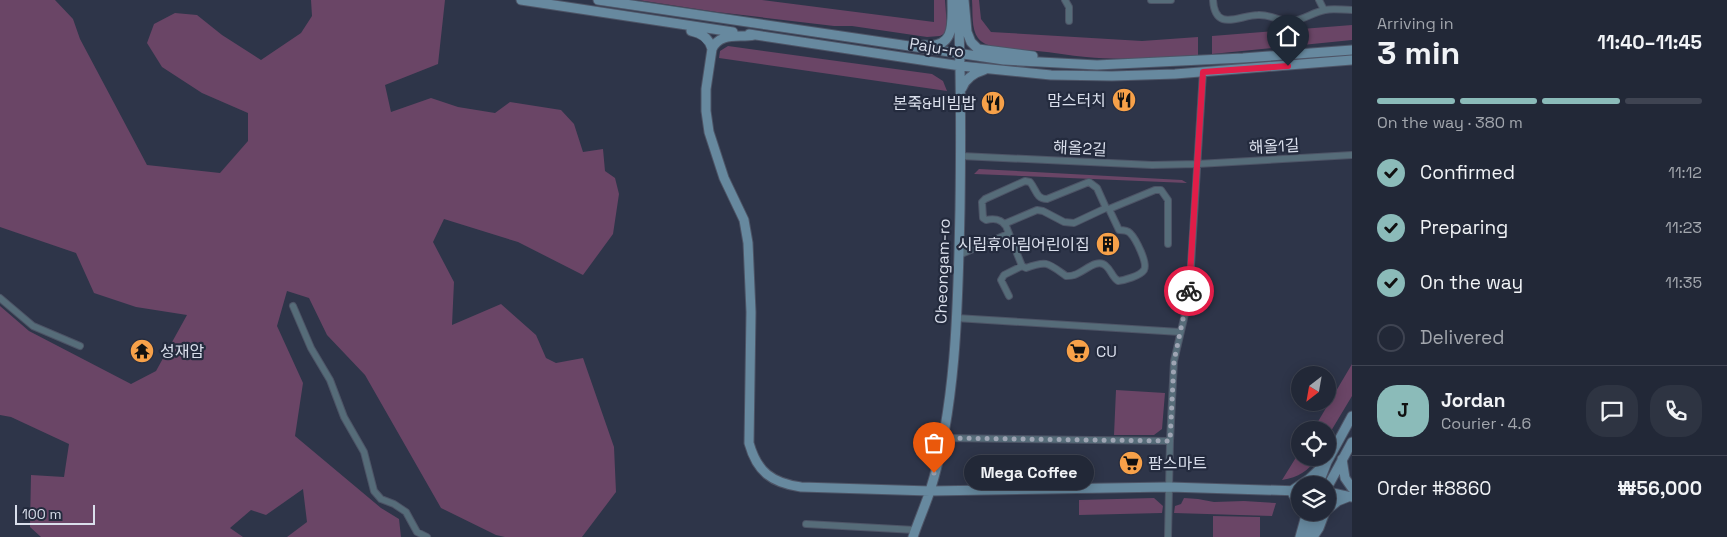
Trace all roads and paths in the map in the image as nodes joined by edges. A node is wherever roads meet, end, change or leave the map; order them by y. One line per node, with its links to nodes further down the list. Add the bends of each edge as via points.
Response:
1 (521, 0): 14 (main road, Paju-ro)
2 (598, 0): 16 (main road, Paju-ro)
3 (952, 0): 16 (main road, via 950,34 942,43 931,46)
4 (958, 0): 19 (main road, Cheongam-ro)
5 (964, 0): 22 (main road, via 967,32 978,48)
6 (1065, 0): 13 (street, via 1069,7)
7 (1151, 0): 8 (street)
8 (1171, 0)
9 (1213, 0): 11 (street, via 1219,16 1234,21 1264,14 1289,22)
10 (1319, 0): 11 (street)
11 (1324, 10): 12 (street)
12 (1352, 10)
13 (1069, 21)
14 (658, 22): 15 (main road, Paju-ro); 17 (main road, via 698,32 706,36)
15 (754, 35): 17 (main road, via 725,37); 21 (main road, Paju-ro)
16 (850, 38): 19 (main road, Paju-ro)
17 (712, 49): 54 (main road, via 706,89 709,132 724,178 744,220 748,243 751,312 749,443 752,457 772,478 786,485)
18 (1352, 50): 22 (main road, Paju-ro, via 1097,65)
19 (960, 55): 22 (main road, Paju-ro); 23 (main road, Cheongam-ro)
20 (1352, 60): 25 (main road, Paju-ro)
21 (933, 62): 23 (main road, Paju-ro); 26 (main road, via 942,64 953,73)
22 (1073, 63)
23 (960, 66): 24 (main road, Paju-ro); 26 (main road, Cheongam-ro)
24 (993, 69): 25 (main road, Paju-ro, via 1051,75 1112,76); 26 (main road, via 974,74)
25 (1203, 72): 29 (street)
26 (961, 90): 28 (main road, Cheongam-ro)
27 (1352, 155): 29 (street, 해올1길)
28 (961, 156): 29 (street, 해올2길, via 1152,165); 36 (main road, Cheongam-ro)
29 (1197, 164): 42 (street, via 1189,297)
30 (1042, 199): 31 (street, via 1089,182 1097,188); 32 (street); 33 (street, via 1030,182 1025,181 985,199 982,202 983,218 994,218)
31 (1107, 209): 32 (street, via 1074,223); 35 (street, via 1161,190 1168,200); 37 (street, via 1119,230 1131,234 1145,263 1141,272 1118,281 1102,263 1073,276 1066,276 1046,263)
32 (1040, 211): 33 (street)
33 (1004, 224): 34 (street)
34 (1008, 234): 36 (street); 37 (street)
35 (1168, 244)
36 (959, 255): 41 (main road, Cheongam-ro)
37 (1022, 266): 38 (street, via 1004,275 1002,280)
38 (1009, 296)
39 (0, 298): 43 (street, via 33,326)
40 (293, 306): 64 (street, via 311,348 330,380 344,417 364,452 374,491 381,499 406,512 417,532)
41 (956, 318): 42 (street); 45 (main road, Cheongam-ro)
42 (1180, 332): 46 (street, via 1174,361)
43 (80, 346)
44 (1352, 416): 48 (main road)
45 (942, 438): 46 (street); 54 (main road, Cheongam-ro)
46 (1170, 441): 53 (street)
47 (1352, 442): 49 (main road)
48 (1336, 445)
49 (1342, 459): 52 (main road); 57 (main road)
50 (1323, 466): 51 (main road)
51 (1312, 476)
52 (1333, 476)
53 (1169, 487): 54 (main road); 55 (main road); 65 (street)
54 (930, 491): 63 (main road, Cheongam-ro)
55 (1291, 491)
56 (1336, 493): 57 (main road)
57 (1351, 494): 58 (main road)
58 (1336, 503)
59 (1304, 521): 66 (main road)
60 (1313, 521): 67 (main road)
61 (1322, 521): 68 (main road)
62 (806, 524): 63 (street)
63 (914, 534)
64 (427, 537)
65 (1168, 537)
66 (1300, 537)
67 (1309, 537)
68 (1313, 537)

